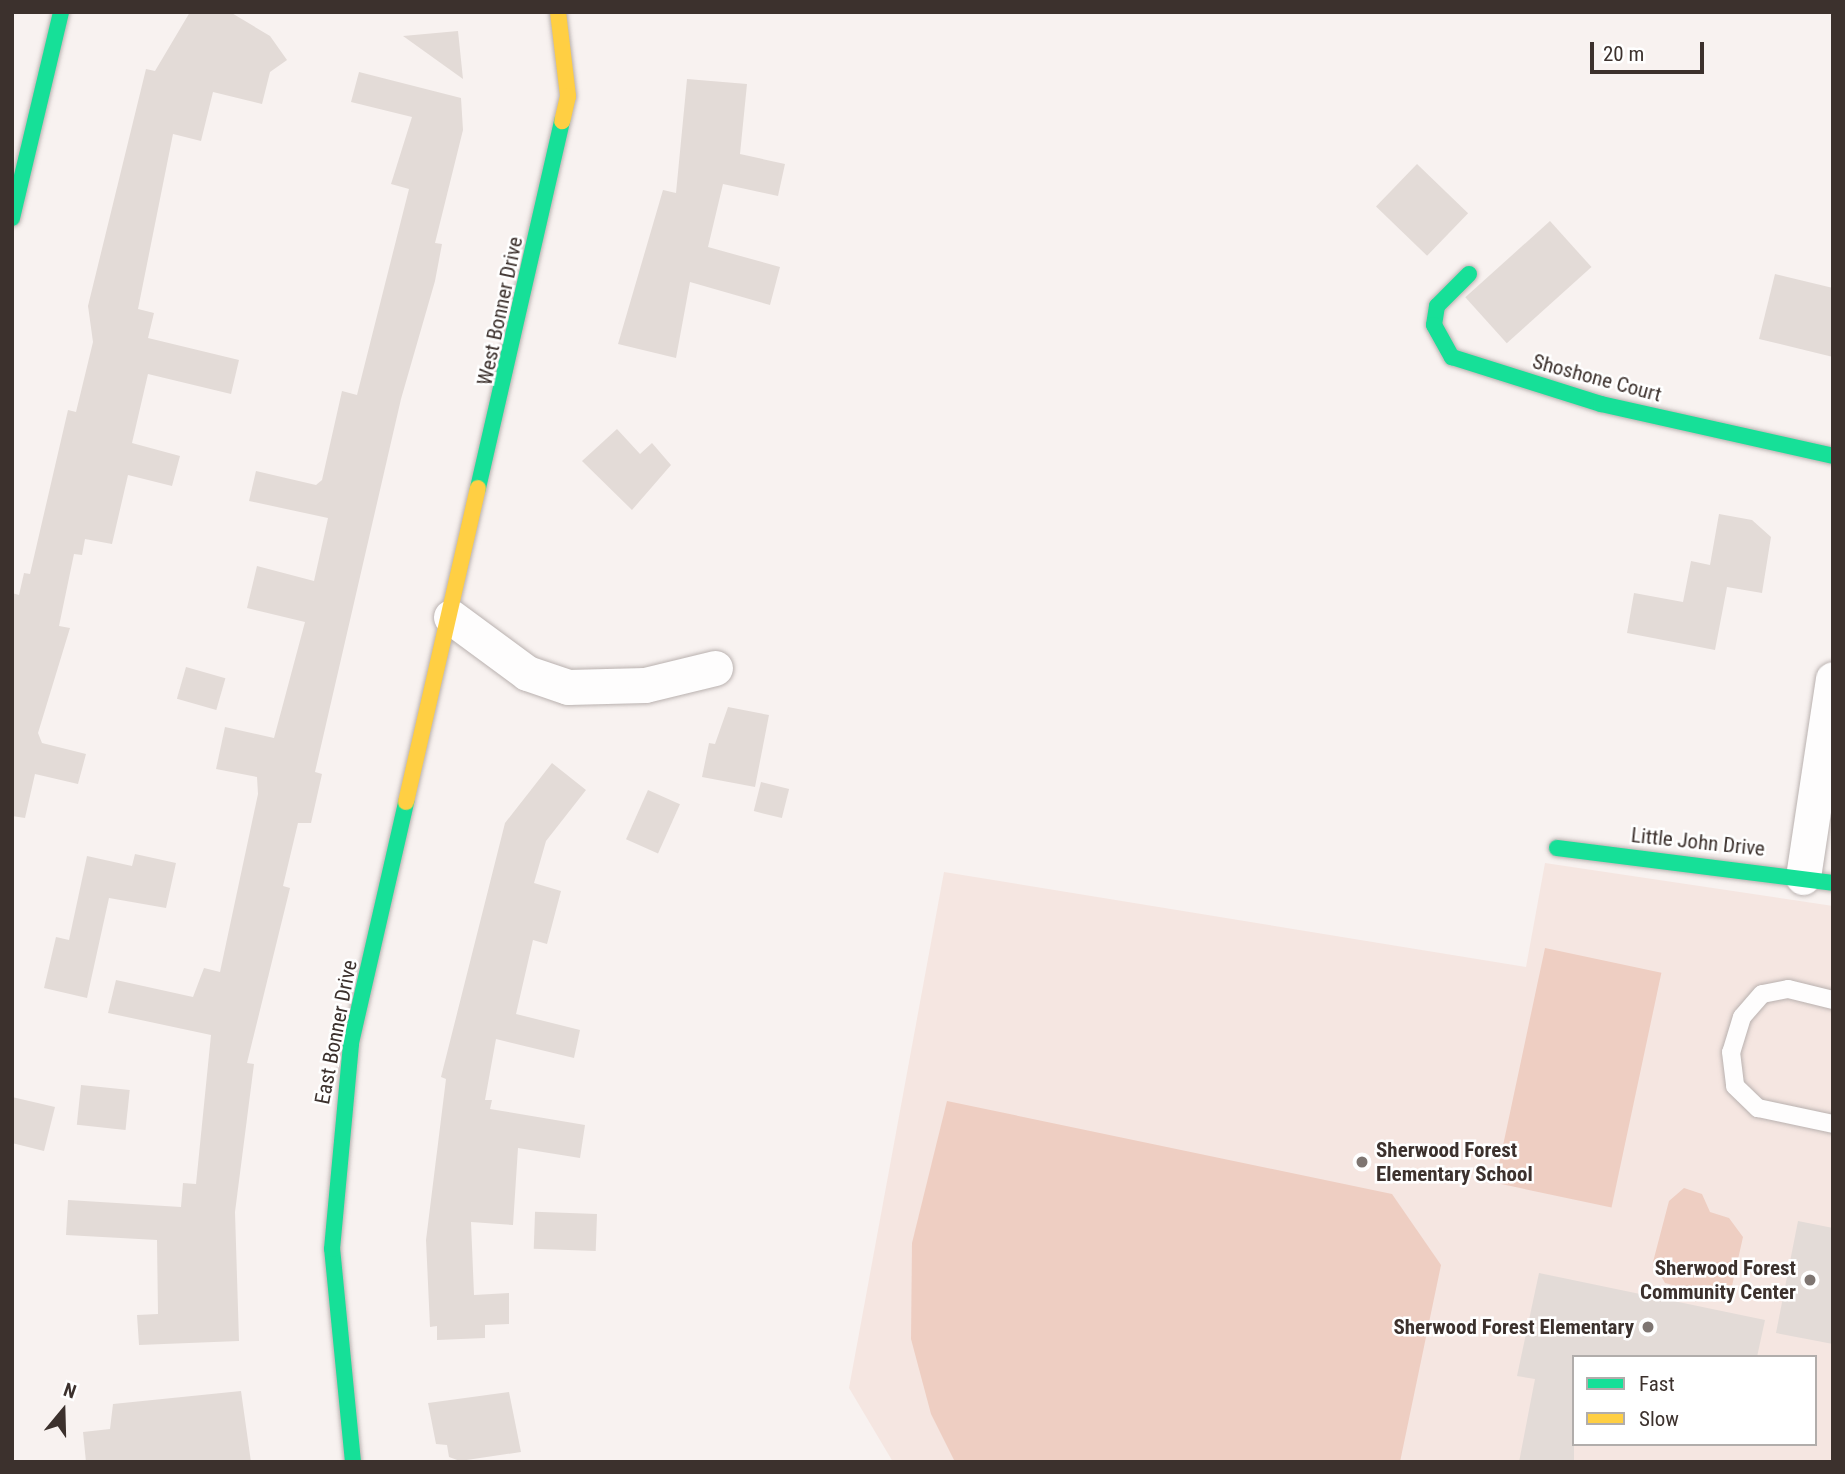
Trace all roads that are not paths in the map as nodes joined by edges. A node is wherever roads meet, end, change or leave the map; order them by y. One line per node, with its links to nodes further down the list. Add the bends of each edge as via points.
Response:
1 (61, 12): 3 (street)
2 (558, 12): 6 (street, West Bonner Drive, via 568,96)
3 (12, 218)
4 (1469, 274): 5 (street, Shoshone Court, via 1437,306 1433,325 1452,357 1601,404)
5 (1833, 456)
6 (450, 617): 7 (street, via 527,673 568,687 645,685); 13 (street, East Bonner Drive, via 351,1043 337,1146 332,1249)
7 (715, 668)
8 (1833, 679): 10 (street)
9 (1557, 848): 10 (street, Little John Drive)
10 (1818, 880)
11 (1833, 1000): 12 (lane, via 1788,989 1762,994 1742,1017 1731,1052 1734,1086 1758,1108)
12 (1833, 1124)
13 (353, 1462)

